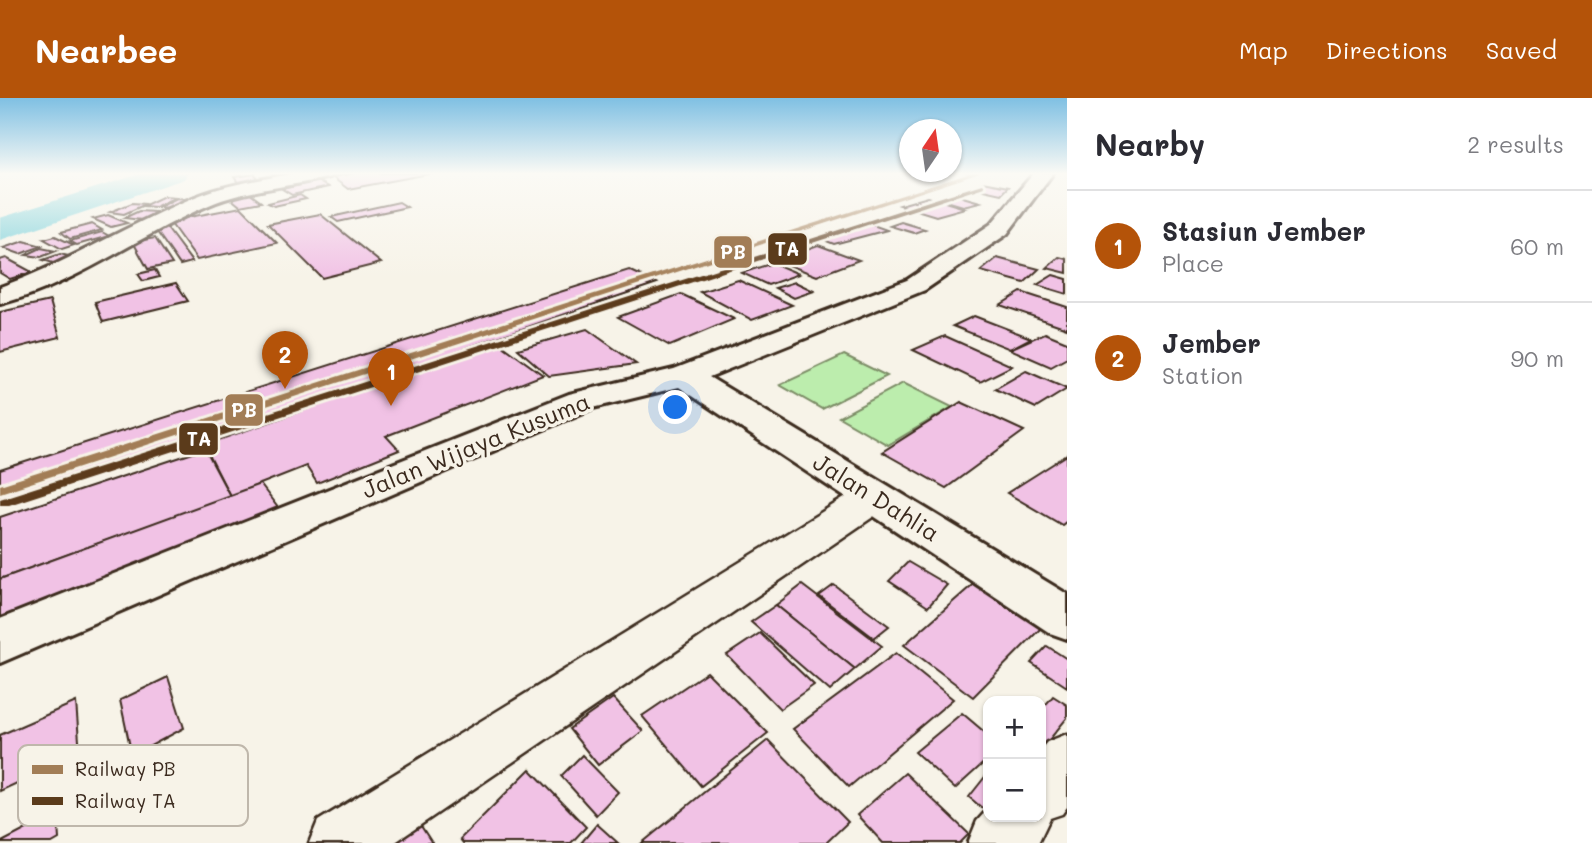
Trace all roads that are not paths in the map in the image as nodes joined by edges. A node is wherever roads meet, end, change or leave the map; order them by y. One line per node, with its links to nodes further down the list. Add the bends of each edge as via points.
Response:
1 (189, 208): 3 (street, via 50,278)
2 (1016, 208): 4 (street, Jalan Wijaya Kusuma, via 999,229 916,285)
3 (0, 296)
4 (684, 376): 5 (street, Jalan Dahlia); 7 (street, Jalan Wijaya Kusuma, via 582,401)
5 (875, 497): 6 (street, Jalan Dahlia); 11 (street)
6 (1067, 619)
7 (0, 641)
8 (1067, 762): 9 (street)
9 (1046, 787)
10 (1017, 822): 12 (street)
11 (340, 843)
12 (999, 843)

